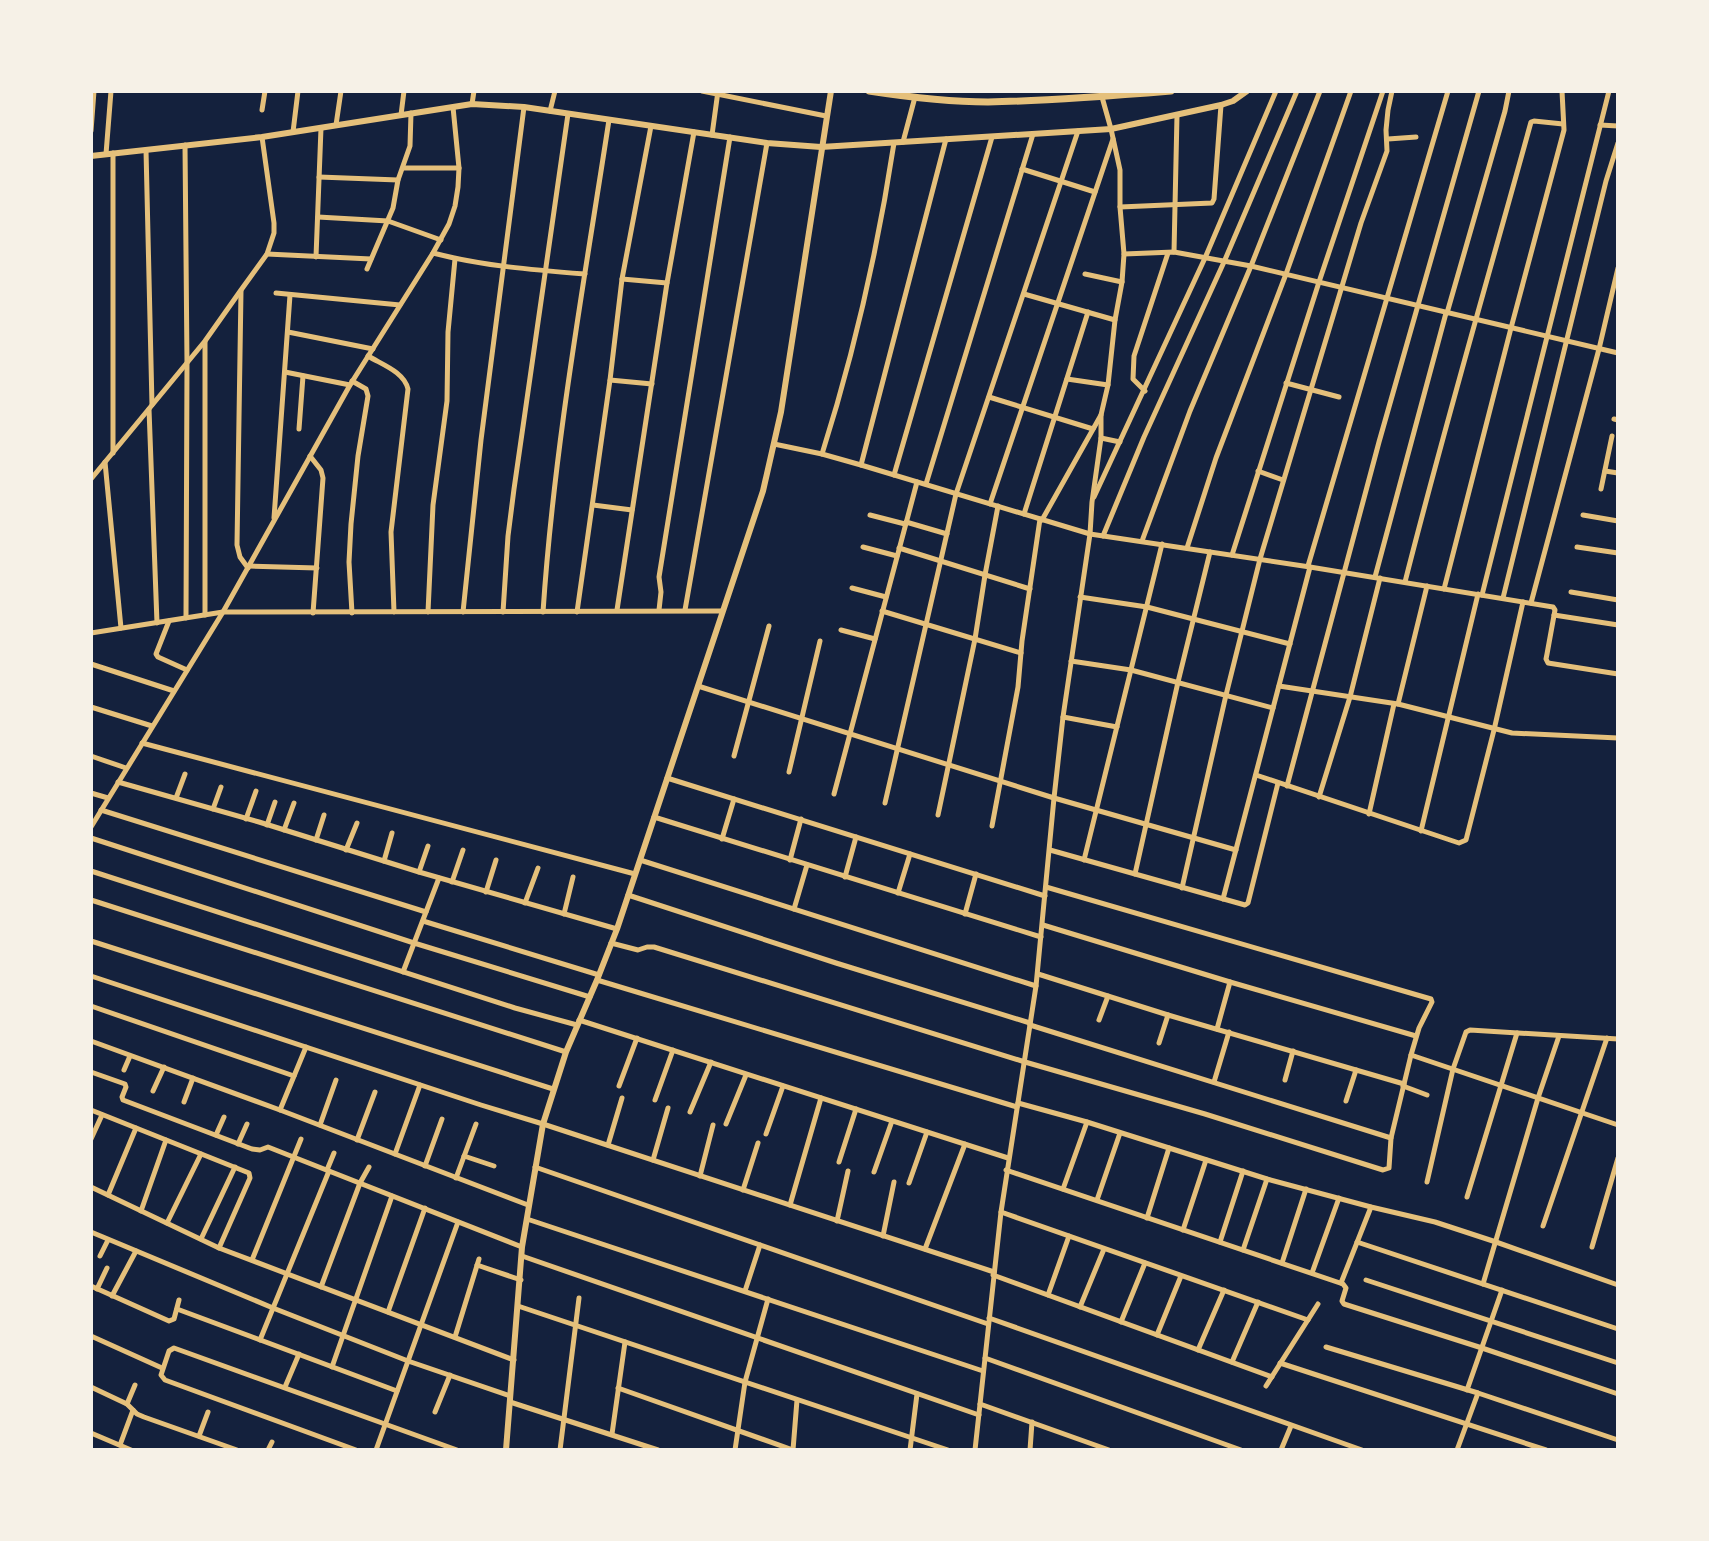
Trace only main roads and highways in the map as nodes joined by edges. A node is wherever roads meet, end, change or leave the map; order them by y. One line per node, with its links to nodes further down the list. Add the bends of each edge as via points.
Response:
1 (869, 91): 2 (main road, via 986,102)
2 (1171, 91)

